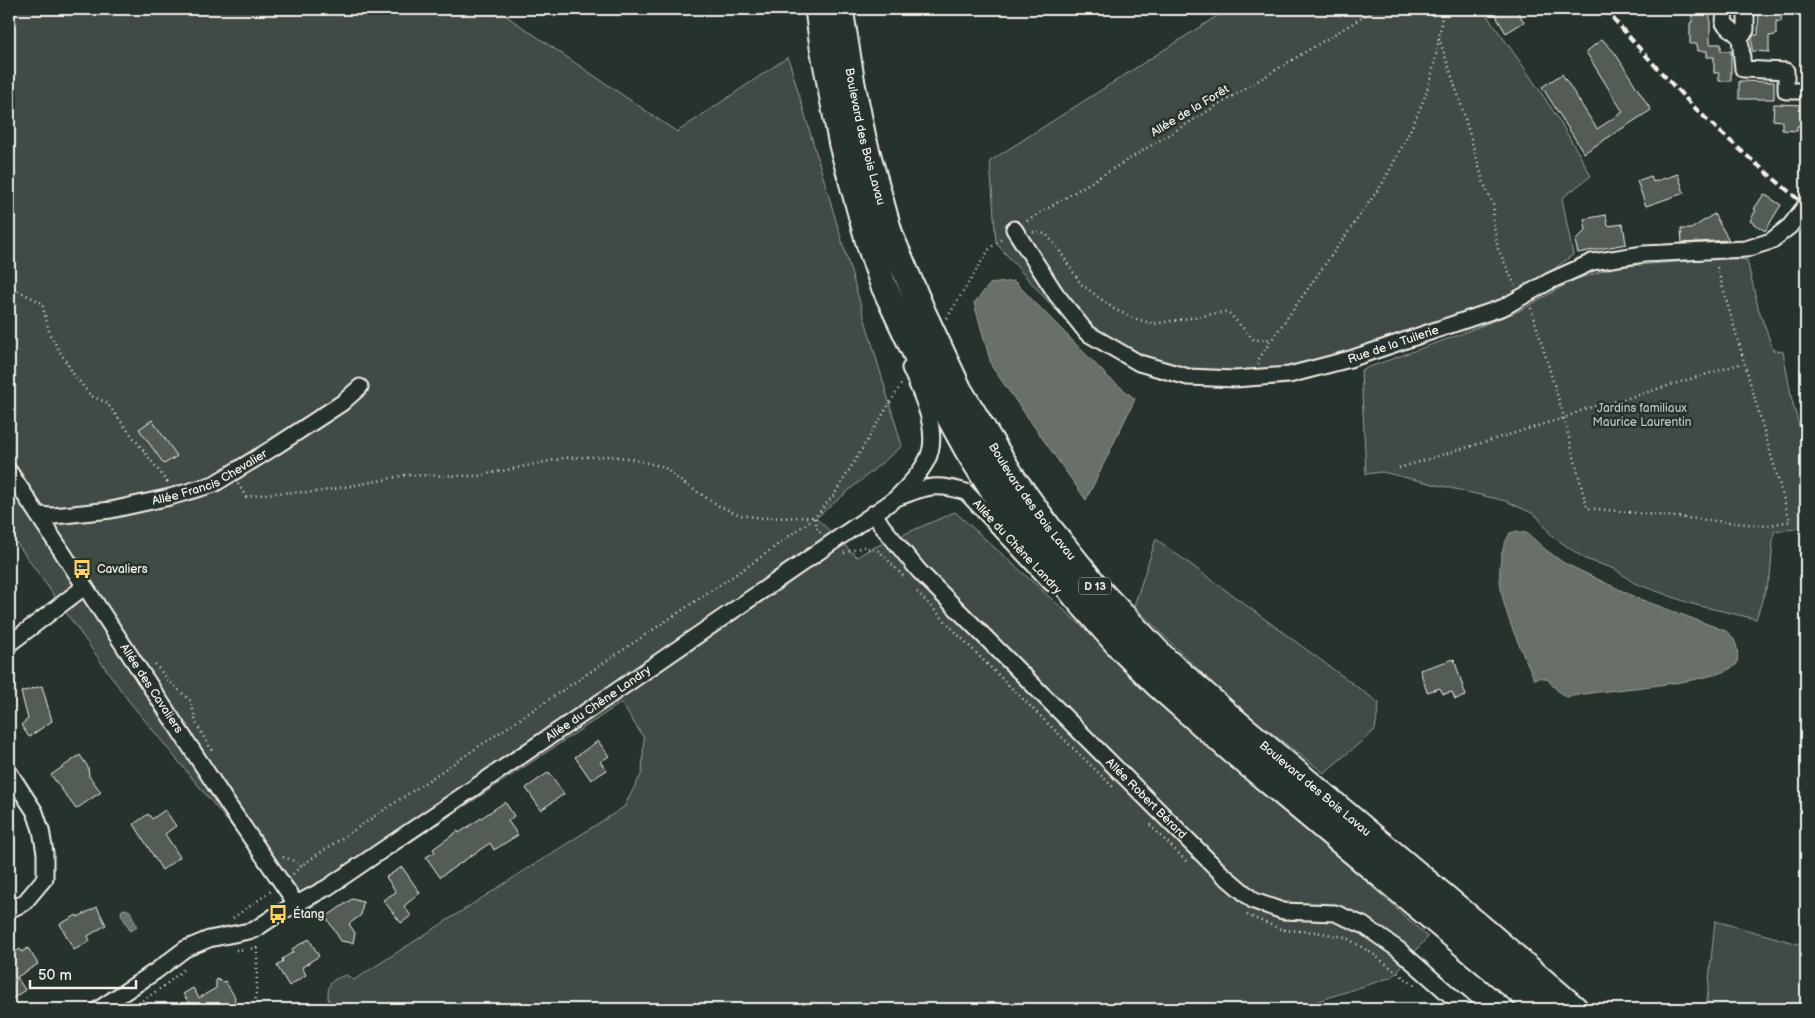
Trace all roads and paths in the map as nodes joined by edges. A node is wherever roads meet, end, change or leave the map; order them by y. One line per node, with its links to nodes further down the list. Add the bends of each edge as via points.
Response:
1 (818, 9): 13 (main road, Boulevard des Bois Lavau / D 13, via 842,145)
2 (840, 9): 51 (main road, Boulevard des Bois Lavau / D 13, via 852,84 890,235 959,390 1014,480 1048,528 1100,592 1166,660)
3 (1376, 9): 11 (path, Allée de la Forêt)
4 (1443, 9): 8 (path)
5 (1725, 9): 7 (street, via 1724,23)
6 (1746, 9): 7 (street, via 1746,30)
7 (1740, 37): 9 (street, via 1744,69 1786,71 1786,91)
8 (1439, 38): 15 (path, via 1484,184 1494,206 1498,249 1514,284); 17 (path, via 1425,95 1382,184)
9 (1806, 91)
10 (1806, 205): 12 (street, Rue de la Tuilerie, via 1790,226 1771,241 1746,249)
11 (1014, 229): 16 (path, Allée de la Forêt, via 990,248); 17 (path, via 1046,234 1080,284 1114,309 1133,318 1154,324 1225,312 1254,340); 20 (street, Rue de la Tuilerie, via 1056,294 1087,334 1139,363 1188,377)
12 (1713, 250): 15 (street, Rue de la Tuilerie, via 1644,254 1592,262); 18 (path)
13 (884, 284): 27 (street, Allée du Chêne Landry, via 890,322 927,407 931,440 928,459); 34 (main road, Boulevard des Bois Lavau / D 13, via 922,369 996,497)
14 (9, 286): 26 (path, via 42,303 50,335 74,375 91,396 106,402)
15 (1524, 296): 20 (street, Rue de la Tuilerie, via 1504,306 1350,359 1289,375); 22 (path, via 1530,304)
16 (943, 326)
17 (1273, 338): 20 (path, via 1259,359)
18 (1743, 363): 22 (path); 22 (path, via 1790,522 1766,526 1587,508)
19 (907, 376): 30 (path, via 834,495)
20 (1256, 378)
21 (360, 387): 25 (street, Allée Francis Chevalier, via 342,403)
22 (1564, 418): 23 (path)
23 (1399, 468)
24 (9, 471): 29 (street, Allée des Cavaliers)
25 (232, 473): 26 (street, Allée Francis Chevalier, via 214,484); 30 (path, via 246,497 317,492 405,474 478,476 564,458 607,456 664,466 719,506 740,515)
26 (177, 495): 29 (street, Allée Francis Chevalier, via 110,510)
27 (895, 499): 28 (street, Allée du Chêne Landry); 34 (street, Allée du Chêne Landry, via 933,486 948,486 966,492 1092,628)
28 (874, 513): 31 (street, Allée du Chêne Landry); 49 (street, Allée Robert Bérard, via 919,571 1221,873 1254,901 1283,911 1335,913 1363,925 1400,950)
29 (38, 515): 32 (street, Allée des Cavaliers)
30 (815, 517): 31 (path, via 817,529); 36 (path, via 757,560)
31 (828, 545): 38 (street, Allée du Chêne Landry)
32 (83, 584): 33 (street); 37 (street, Allée des Cavaliers)
33 (9, 644)
34 (1123, 650): 50 (main road, Boulevard des Bois Lavau / D 13, via 1227,746)
35 (9, 772): 39 (street, via 35,812 45,853 45,878 24,903)
36 (302, 865)
37 (282, 883): 38 (street, Allée des Cavaliers); 40 (path)
38 (297, 905): 42 (street, Allée du Chêne Landry)
39 (9, 910)
40 (244, 911): 41 (path); 42 (path)
41 (232, 919)
42 (254, 930): 43 (path); 46 (street, via 209,939 185,949)
43 (258, 948): 44 (path); 48 (path)
44 (231, 950)
45 (185, 969): 47 (path)
46 (98, 1009)
47 (130, 1009)
48 (255, 1009)
49 (1466, 1009)
50 (1541, 1009)
51 (1575, 1009)

